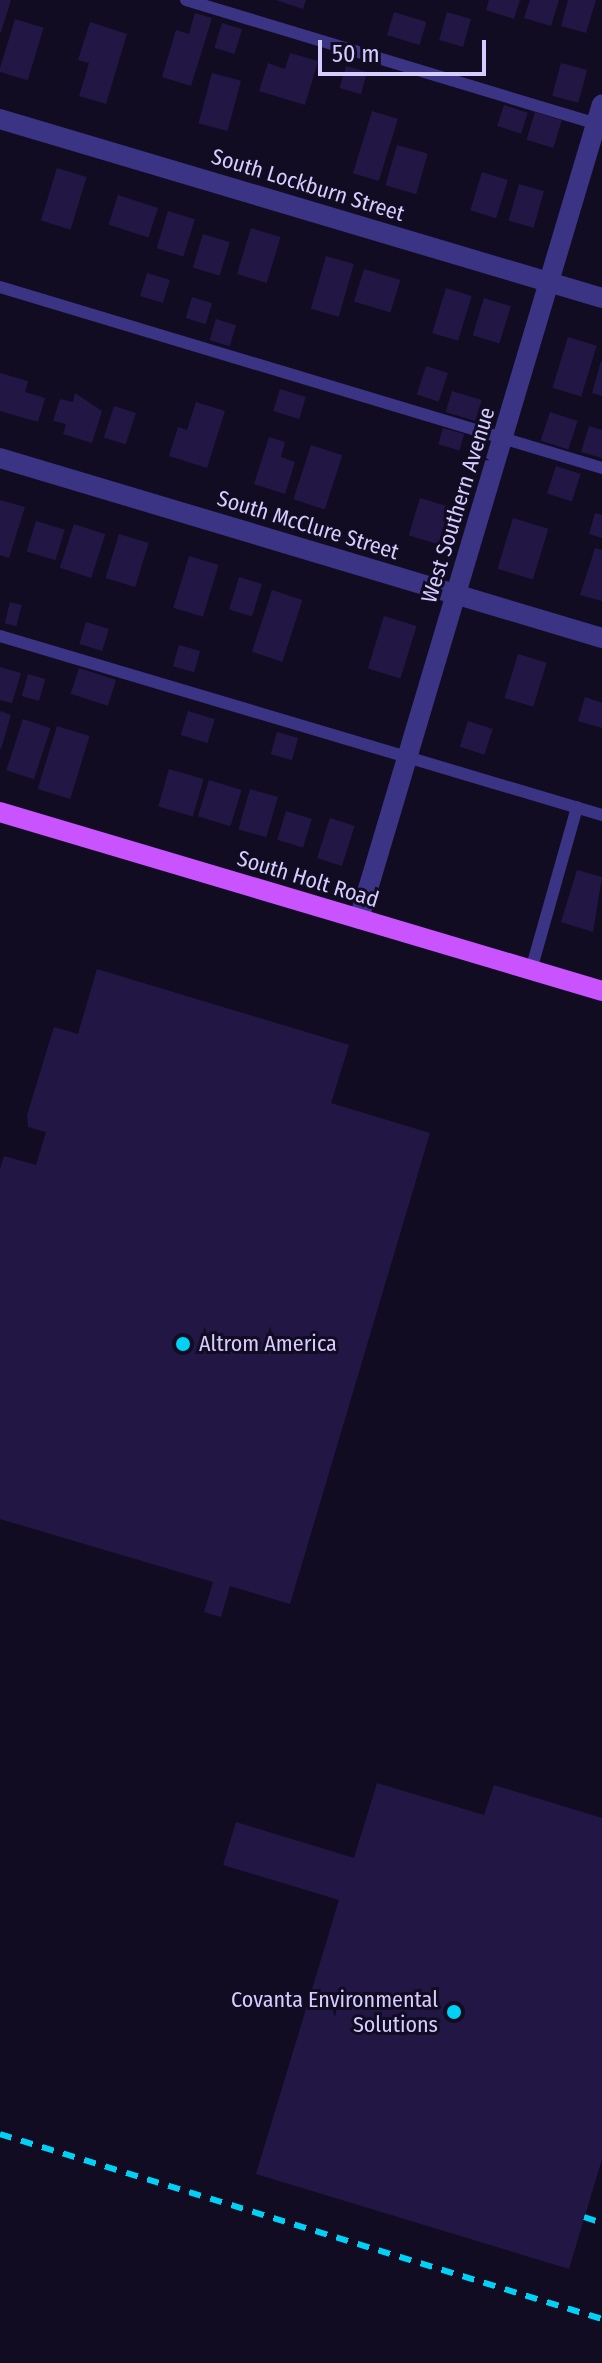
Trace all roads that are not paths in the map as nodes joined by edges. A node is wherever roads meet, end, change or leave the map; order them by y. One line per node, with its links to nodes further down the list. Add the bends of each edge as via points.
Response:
1 (186, 0): 2 (lane)
2 (600, 117): 4 (street, West Southern Avenue)
3 (0, 119): 4 (street, South Lockburn Street)
4 (550, 282): 6 (street, South Lockburn Street); 7 (street, West Southern Avenue)
5 (0, 287): 7 (lane)
6 (602, 298)
7 (503, 438): 9 (lane); 10 (street, West Southern Avenue)
8 (0, 458): 10 (street, South McClure Street)
9 (602, 468)
10 (456, 594): 12 (street, South McClure Street); 13 (street, West Southern Avenue)
11 (0, 636): 13 (lane)
12 (602, 638)
13 (408, 755): 14 (lane); 17 (street, West Southern Avenue)
14 (577, 807): 16 (lane); 18 (lane)
15 (0, 812): 17 (main road, South Holt Road)
16 (602, 815)
17 (359, 919): 18 (main road, South Holt Road)
18 (531, 970): 19 (main road, South Holt Road)
19 (602, 991)

